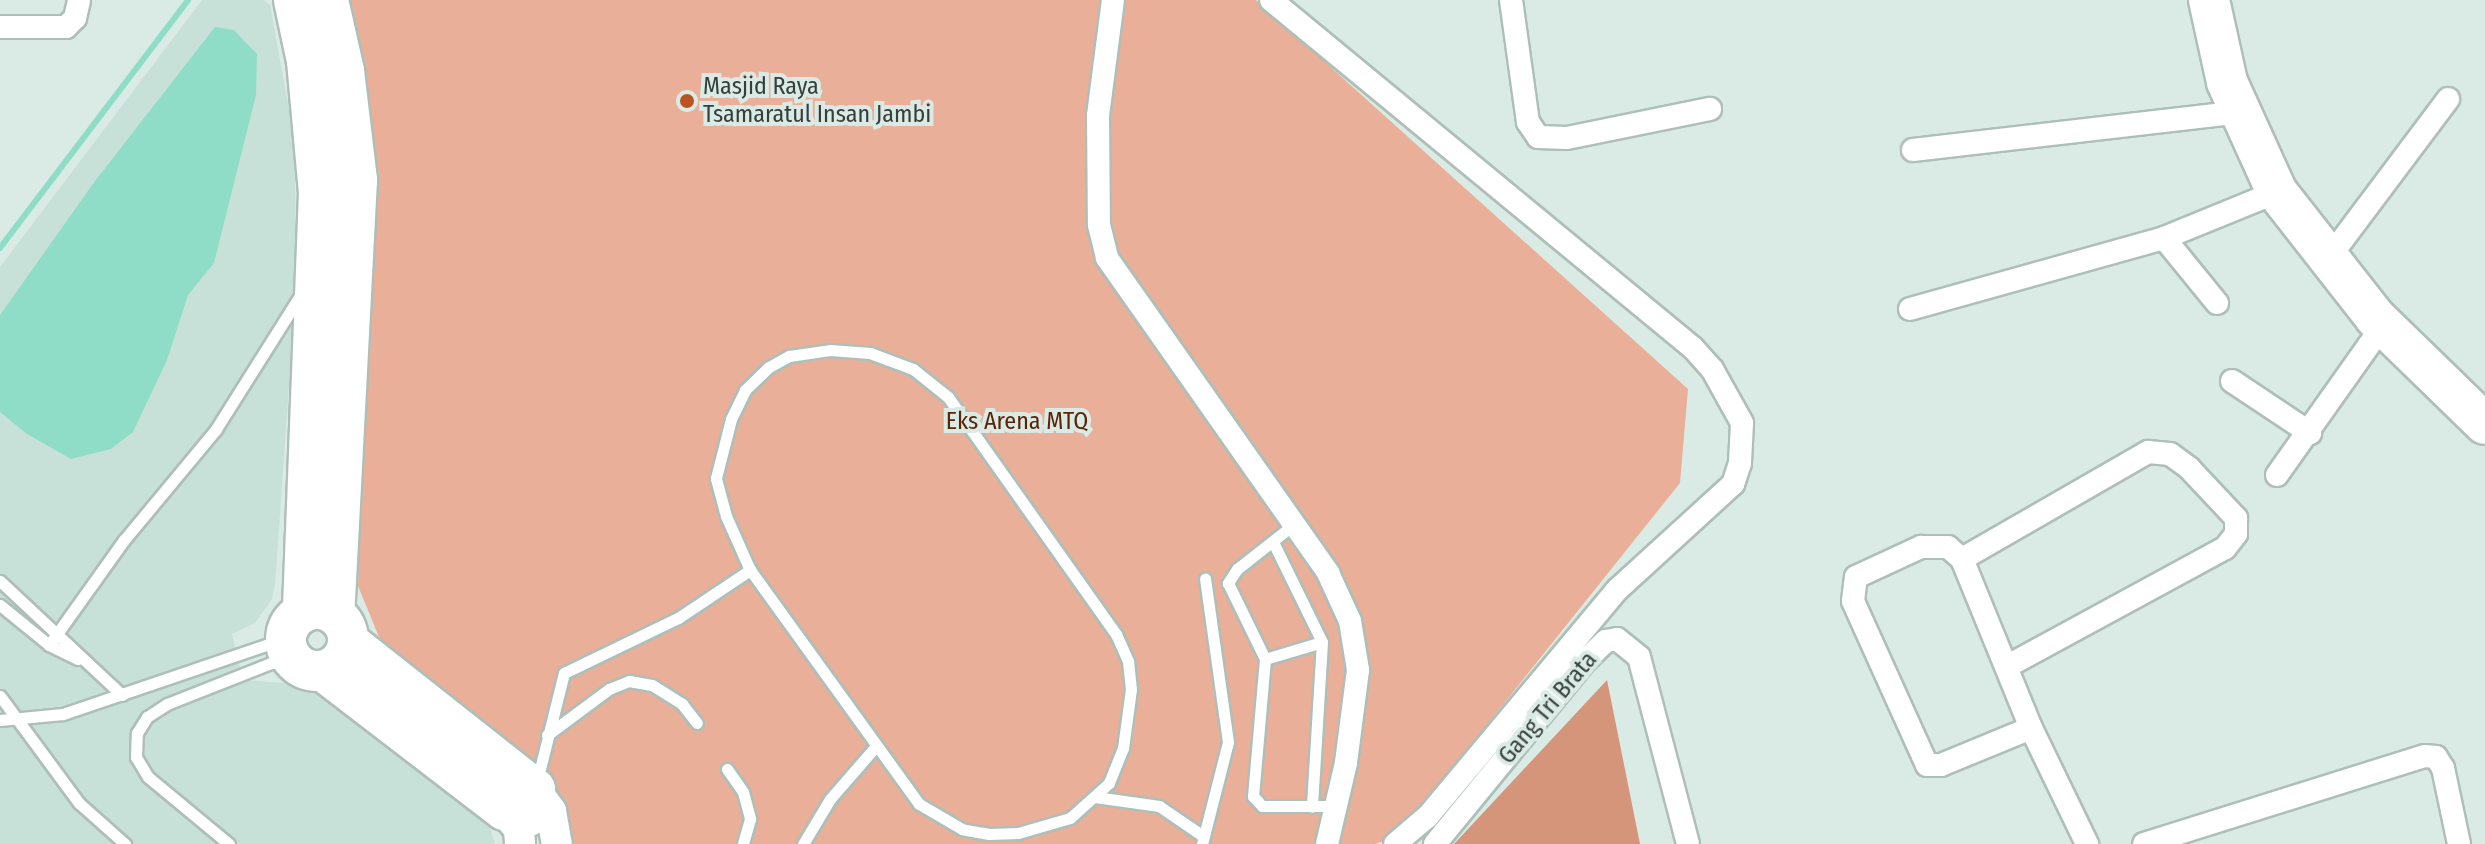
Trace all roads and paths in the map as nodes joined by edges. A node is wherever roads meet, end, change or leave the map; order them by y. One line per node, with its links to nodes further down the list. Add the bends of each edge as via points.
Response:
1 (79, 0): 8 (street, via 75,18 66,27)
2 (294, 0): 16 (highway, via 313,119)
3 (328, 0): 32 (highway, via 344,71 357,180)
4 (1113, 0): 24 (street, via 1098,116 1099,225 1107,258)
5 (1271, 0): 58 (street, via 1693,348 1712,369 1742,423 1733,484 1617,590 1428,816)
6 (1511, 0): 10 (street, via 1528,122 1538,137 1567,138)
7 (2209, 0): 11 (highway)
8 (0, 27)
9 (2448, 99): 15 (street)
10 (1710, 109)
11 (2239, 112): 12 (street); 13 (highway)
12 (1913, 150)
13 (2277, 192): 14 (street); 15 (highway)
14 (2164, 238): 17 (street); 18 (street)
15 (2328, 259): 19 (highway)
16 (318, 266): 31 (lane, via 216,429 124,540); 32 (highway)
17 (2217, 303)
18 (1910, 309)
19 (2384, 324): 21 (highway); 22 (street)
20 (2232, 381): 22 (street)
21 (2485, 424)
22 (2310, 433): 23 (street)
23 (2277, 475)
24 (1293, 525): 25 (lane); 48 (street, via 1328,573 1350,621 1358,670)
25 (1273, 542): 33 (lane); 35 (lane, via 1237,569 1228,583)
26 (1962, 559): 37 (street); 37 (street, via 2148,452 2179,461 2236,518 2236,534 2225,548); 43 (street, via 1948,547 1921,547 1866,569 1851,587 1853,601 1927,765 1941,765)
27 (750, 570): 44 (lane, via 678,618 572,666 559,683); 45 (lane); 47 (lane, via 716,478 745,390 789,356 830,350 870,353 913,369 948,397 1116,634 1128,661 1130,716 1123,748 1109,783)
28 (1205, 579): 51 (lane, via 1228,742)
29 (0, 581): 31 (lane)
30 (0, 605): 34 (lane)
31 (60, 632): 34 (lane); 36 (lane)
32 (315, 640): 38 (lane, via 229,653); 50 (highway); 53 (lane, via 167,704 147,717 137,733 136,757 148,777)
33 (1322, 642): 35 (lane); 49 (lane)
34 (49, 645): 36 (lane)
35 (1265, 659): 49 (lane, via 1253,796 1262,806)
36 (82, 660): 38 (lane)
37 (2006, 667): 43 (street)
38 (122, 695): 40 (lane, via 63,714)
39 (0, 696): 40 (lane)
40 (15, 719): 41 (lane); 52 (lane, via 79,803)
41 (0, 720)
42 (697, 723): 44 (lane, via 682,704 652,685 629,681 609,689)
43 (2031, 728): 61 (street)
44 (547, 735): 50 (lane)
45 (876, 746): 47 (lane, via 919,804 962,829 989,834 1043,828 1070,818); 56 (lane, via 830,799)
46 (727, 769): 55 (lane, via 743,792 750,819)
47 (1095, 797): 51 (lane, via 1159,806)
48 (1337, 806): 49 (lane); 57 (street)
49 (1312, 807)
50 (520, 814): 54 (street, via 551,811)
51 (1203, 840)
52 (125, 844)
53 (229, 844)
54 (557, 844)
55 (743, 844)
56 (803, 844)
57 (1327, 844)
58 (1395, 844)
59 (1435, 844): 60 (street, Gang Tri Brata, via 1583,663 1606,641 1617,639 1639,657)
60 (1688, 844)
61 (2087, 844)
62 (2144, 844): 63 (street, via 2425,756 2436,757 2443,768)
63 (2459, 844)

